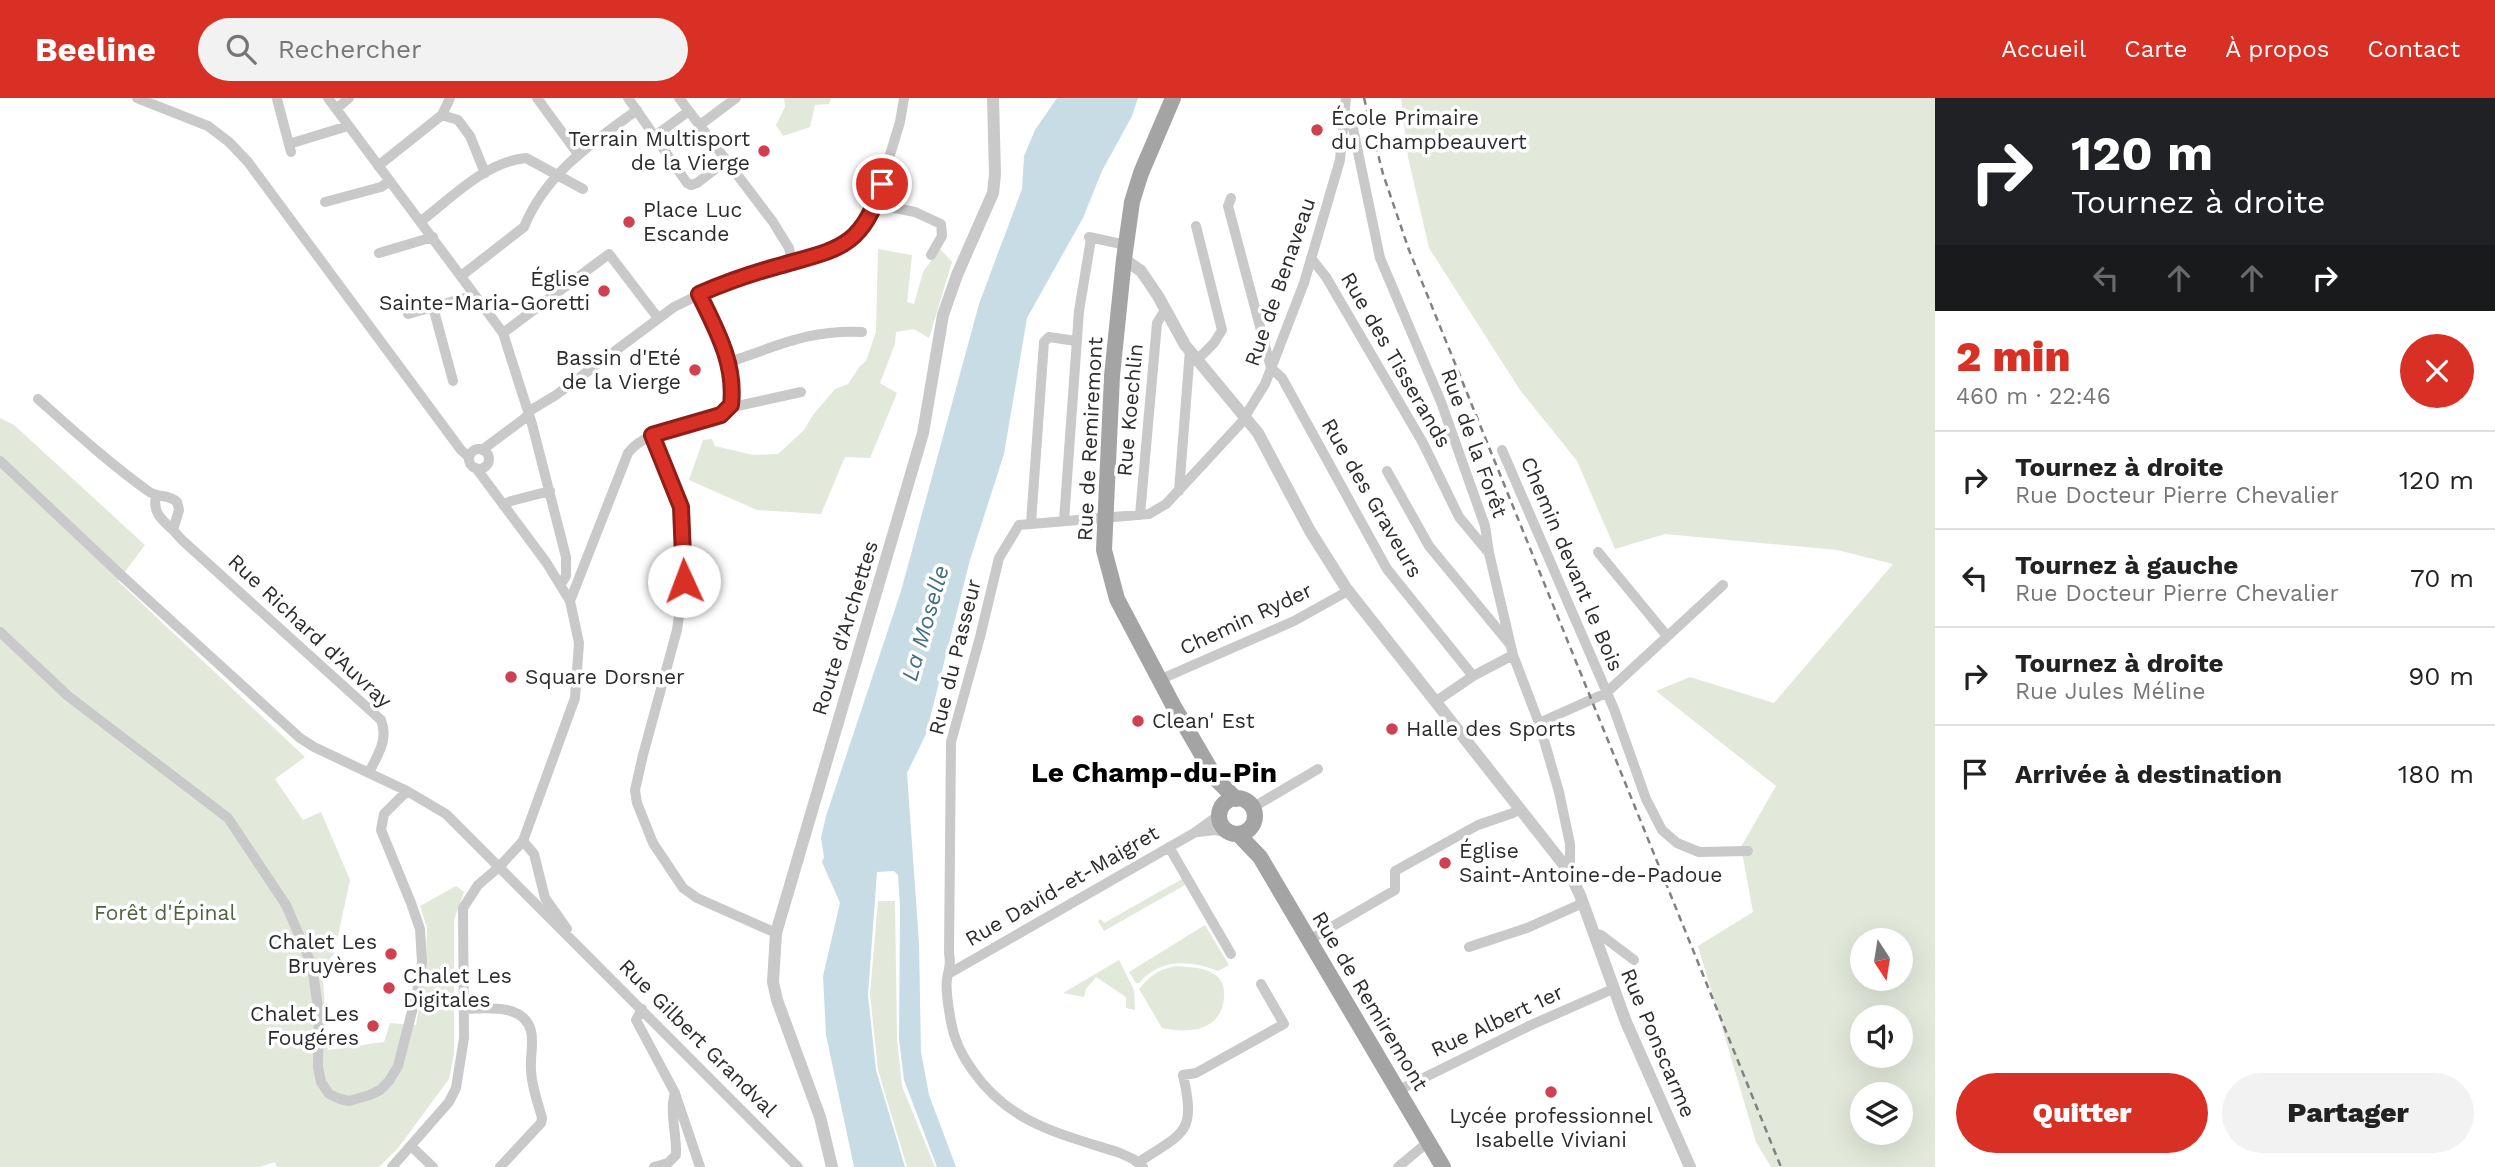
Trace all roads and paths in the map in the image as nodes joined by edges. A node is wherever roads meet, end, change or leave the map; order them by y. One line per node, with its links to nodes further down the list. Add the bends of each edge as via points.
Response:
1 (137, 98): 14 (street)
2 (328, 98): 15 (street)
3 (349, 98): 15 (street)
4 (450, 98): 18 (street)
5 (537, 98): 23 (street)
6 (628, 98): 16 (street)
7 (680, 98): 17 (street)
8 (736, 98): 20 (street)
9 (904, 98): 32 (street)
10 (993, 98): 104 (street, Route d'Archettes, via 993,193 943,315 923,433)
11 (1173, 98): 36 (main road, Rue de Remiremont, via 1132,202)
12 (1346, 98): 19 (street, Rue de Benaveau)
13 (277, 99): 21 (street, via 290,148)
14 (151, 100): 62 (street, via 208,125 248,162 453,438)
15 (336, 109): 21 (street)
16 (637, 110): 22 (street); 23 (street)
17 (689, 111): 20 (street); 22 (street)
18 (442, 115): 25 (street); 26 (street, via 457,120 470,136)
19 (1345, 116): 39 (street, Rue de Benaveau, via 1340,160); 75 (street, Rue de la Forêt, via 1353,128 1380,258 1472,484)
20 (700, 125): 24 (street)
21 (348, 126): 25 (street)
22 (656, 135): 24 (street, via 691,185)
23 (578, 154): 27 (street)
24 (727, 160): 40 (street, via 774,222)
25 (378, 166): 28 (street)
26 (485, 173): 27 (street, via 526,158); 33 (street)
27 (556, 174): 29 (street); 41 (street, via 524,227)
28 (390, 181): 31 (street); 33 (street)
29 (583, 189)
30 (1231, 198): 53 (street, via 1228,206)
31 (325, 202)
32 (876, 204): 38 (street, via 915,212 941,224 942,236); 40 (street, via 870,218 848,241 829,252)
33 (421, 221): 35 (street)
34 (1196, 226): 51 (street, via 1222,330 1214,343)
35 (433, 237): 37 (street); 41 (street)
36 (1125, 252): 45 (street, Rue Ponscarme); 50 (street, via 1090,238); 70 (main road, Rue de Remiremont)
37 (379, 253)
38 (931, 255)
39 (1311, 258): 53 (street, Rue de Benaveau); 75 (street, Rue des Tisserands, via 1423,443 1459,517)
40 (792, 262): 42 (street)
41 (461, 276): 43 (street)
42 (699, 294): 47 (street); 52 (street)
43 (475, 295): 44 (street); 49 (street)
44 (433, 307): 46 (street); 54 (street)
45 (1166, 310): 51 (street, Rue Ponscarme); 69 (street, Rue Koechlin, via 1157,323)
46 (408, 314)
47 (658, 318): 49 (street, via 609,254); 58 (street)
48 (862, 332): 52 (street, via 807,335)
49 (503, 333): 58 (street)
50 (1076, 341): 71 (street); 72 (street, via 1049,337 1044,342)
51 (1194, 355): 59 (street, Rue Ponscarme); 66 (street)
52 (729, 362): 57 (street)
53 (1271, 368): 59 (street, Rue de Benaveau); 84 (street, Rue des Graveurs, via 1282,378 1391,575)
54 (453, 381)
55 (801, 393): 57 (street)
56 (38, 399): 67 (street, Rue Richard d'Auvray)
57 (729, 408): 60 (street, via 721,415)
58 (528, 414): 62 (street); 65 (street)
59 (1246, 416): 66 (street, Rue de Benaveau); 78 (street, Rue Ponscarme)
60 (652, 435): 79 (street, via 634,444 628,453); 104 (street, via 681,507 684,581 677,630 635,790 637,803 653,844 683,888)
61 (1502, 450): 86 (street, Chemin devant le Bois)
62 (479, 457): 68 (street, via 491,489)
63 (0, 461): 90 (street, Rue Gilbert Grandval, via 300,737)
64 (1387, 471): 82 (street, via 1439,561)
65 (550, 491): 68 (street); 76 (street, via 566,557)
66 (1179, 491): 69 (street, Rue de Benaveau, via 1159,509)
67 (156, 497): 73 (street, Rue Richard d'Auvray, via 159,517); 73 (street, Rue Richard d'Auvray, via 168,496 177,502)
68 (503, 505): 76 (street)
69 (1140, 515): 70 (street, Rue de Benaveau)
70 (1104, 518): 71 (street); 85 (main road, Rue de Remiremont, via 1110,581)
71 (1064, 521): 72 (street)
72 (1031, 523): 111 (street, Rue du Passeur, via 1019,525 999,558 951,742)
73 (173, 530): 90 (street, Rue Richard d'Auvray, via 381,720 385,739)
74 (1598, 552): 81 (street)
75 (1489, 553): 82 (street, Rue de la Forêt)
76 (561, 584): 79 (street)
77 (1723, 585): 81 (street)
78 (1348, 591): 85 (street, Chemin Ryder, via 1294,621); 87 (street, Rue Ponscarme)
79 (570, 601): 97 (street, via 579,643 575,698)
80 (0, 632): 91 (street, via 68,696 228,818 286,905 312,965 321,1082 328,1094 348,1101 380,1090 398,1066 417,992 422,962 419,929 381,830 384,814)
81 (1667, 636): 86 (street)
82 (1510, 644): 83 (street, Rue de la Forêt)
83 (1513, 656): 84 (street); 88 (street, Rue de la Forêt)
84 (1473, 676): 87 (street)
85 (1160, 680): 92 (main road, Rue de Remiremont, via 1216,779)
86 (1606, 692): 88 (street); 99 (street, Chemin devant le Bois, via 1662,830 1676,843 1699,852)
87 (1435, 702): 93 (street, Rue Ponscarme)
88 (1539, 723): 102 (street, Rue de la Forêt, via 1570,845)
89 (1318, 769): 94 (street)
90 (369, 773): 91 (street, Rue Gilbert Grandval)
91 (407, 790): 101 (street, Rue Gilbert Grandval, via 446,814)
92 (1226, 806): 94 (main road, via 1248,803); 95 (street, Rue David-et-Maigret); 96 (main road, via 1223,828)
93 (1520, 808): 102 (street, Rue Ponscarme); 107 (street, via 1478,825 1395,872 1395,890)
94 (1252, 816): 96 (main road, via 1246,832); 100 (main road, Rue de Remiremont)
95 (1194, 833): 96 (street, Rue David-et-Maigret, via 1215,830); 98 (street, Rue David-et-Maigret)
96 (1234, 834): 100 (main road, Rue de Remiremont)
97 (523, 841): 101 (street); 106 (street, Rue Gilbert Grandval, via 534,854 545,898)
98 (1169, 847): 109 (street); 111 (street, Rue David-et-Maigret)
99 (1748, 851)
100 (1260, 857): 107 (main road, Rue de Remiremont)
101 (499, 867): 106 (street, Rue Gilbert Grandval); 114 (street, via 478,885 463,908)
102 (1567, 870): 103 (street, Rue Ponscarme)
103 (1583, 903): 105 (street, Rue Ponscarme); 108 (street)
104 (776, 933): 127 (street, Route d'Archettes, via 773,982 777,1000 820,1117)
105 (1594, 933): 110 (street, Rue Ponscarme); 113 (street, Rue Ponscarme)
106 (570, 936): 115 (street, Rue Gilbert Grandval)
107 (1309, 940): 116 (main road, Rue de Remiremont)
108 (1469, 947)
109 (1231, 954)
110 (1634, 960)
111 (950, 973): 120 (street, Rue du Passeur, via 948,1000 957,1045 984,1086 1034,1125 1120,1153)
112 (1261, 984): 120 (street, via 1284,1024 1196,1073 1182,1075 1187,1123)
113 (1613, 989): 116 (street, Rue Albert 1er); 130 (street, Rue Ponscarme)
114 (463, 1009): 119 (street, via 464,1038 456,1088); 123 (street, via 508,1009 529,1023 532,1033 531,1073 541,1123)
115 (642, 1009): 117 (street, via 636,1020); 126 (street, Rue Gilbert Grandval)
116 (1399, 1090): 118 (main road, Rue de Remiremont)
117 (675, 1093): 124 (street, via 676,1155); 125 (street)
118 (1428, 1142): 128 (street); 129 (main road, Rue de Remiremont)
119 (411, 1146): 121 (street); 122 (street)
120 (1141, 1165)
121 (392, 1167)
122 (433, 1167)
123 (500, 1167)
124 (654, 1167)
125 (699, 1167)
126 (798, 1167)
127 (832, 1167)
128 (1398, 1167)
129 (1443, 1167)
130 (1690, 1167)

